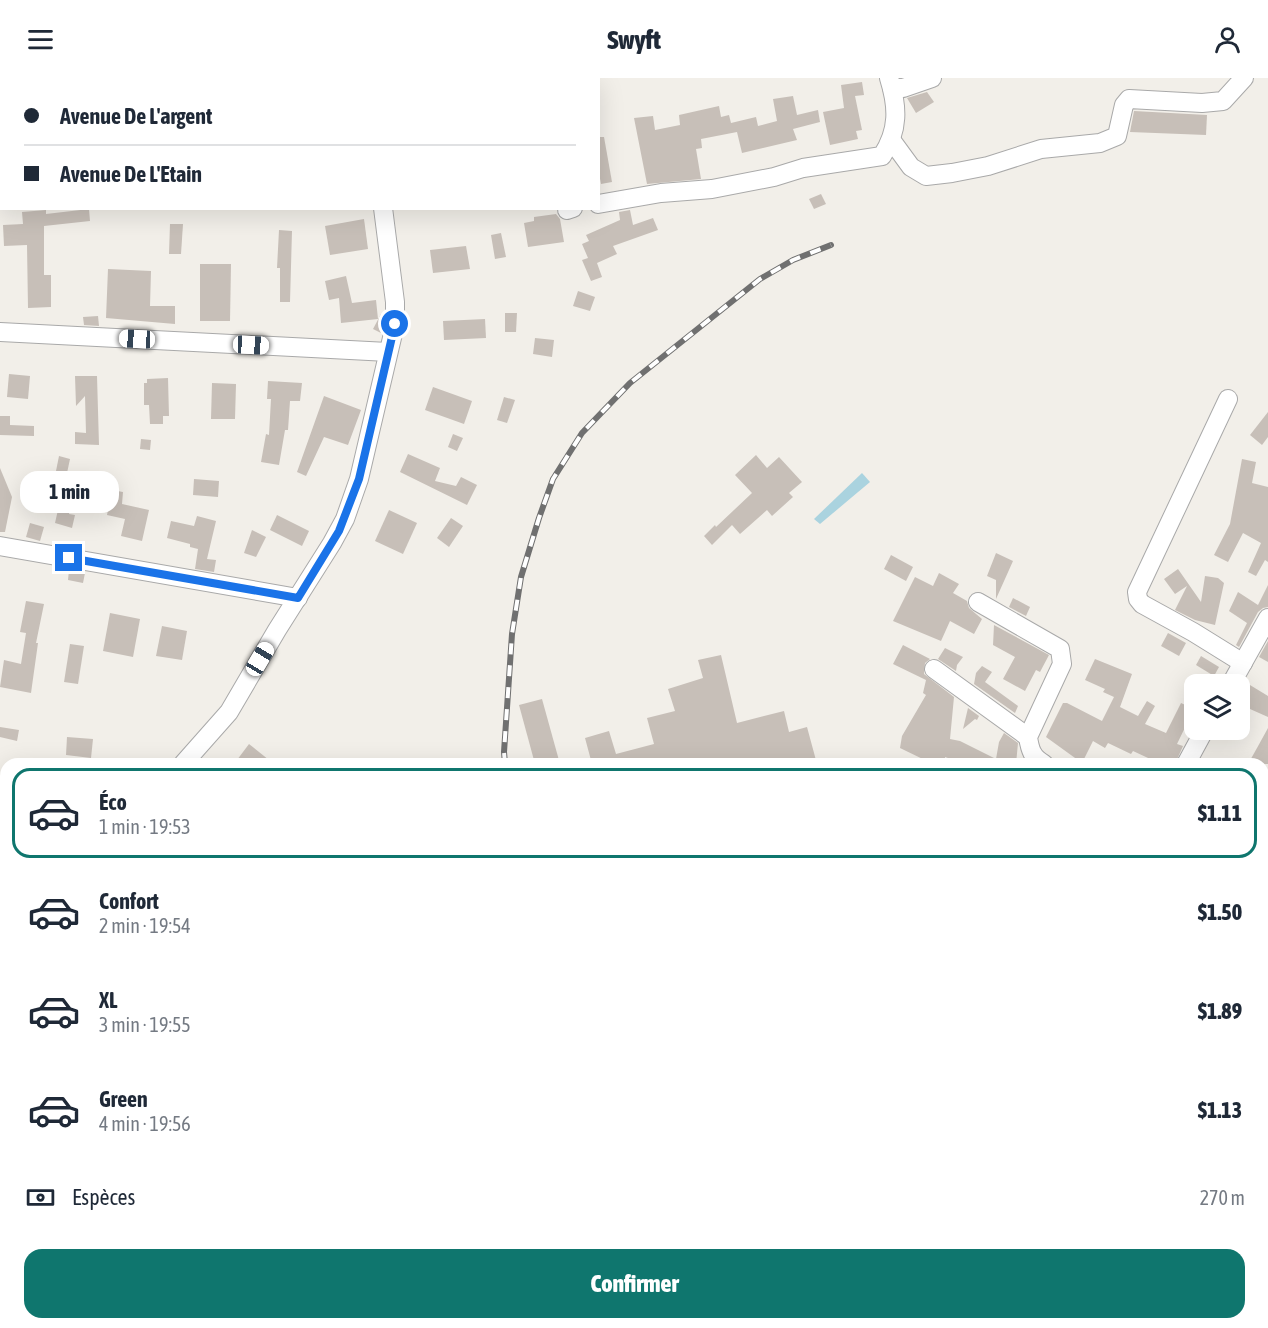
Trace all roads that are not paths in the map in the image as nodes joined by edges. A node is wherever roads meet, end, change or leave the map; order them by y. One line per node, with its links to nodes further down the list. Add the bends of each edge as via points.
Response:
1 (932, 78): 3 (street, via 903,88)
2 (1244, 78): 4 (street, via 1223,101 1129,99 1117,136 1100,143 1041,149 952,173 926,176 911,167)
3 (890, 83): 4 (street, via 896,125)
4 (892, 141): 5 (street, via 882,156 803,168 712,189)
5 (600, 204)
6 (383, 210): 8 (street, via 395,302 395,324)
7 (0, 332): 8 (street)
8 (388, 352): 11 (street, via 359,479 340,527)
9 (1228, 399): 14 (street, via 1137,592 1142,604)
10 (0, 546): 11 (street)
11 (298, 598): 19 (street, via 230,712)
12 (978, 602): 17 (street, via 1060,649 1062,664)
13 (1268, 618): 14 (street)
14 (1243, 663): 16 (street)
15 (934, 669): 17 (street)
16 (1237, 674)
17 (1028, 737): 20 (street)
18 (1199, 740): 21 (street)
19 (188, 758)
20 (1035, 758)
21 (1189, 758)

